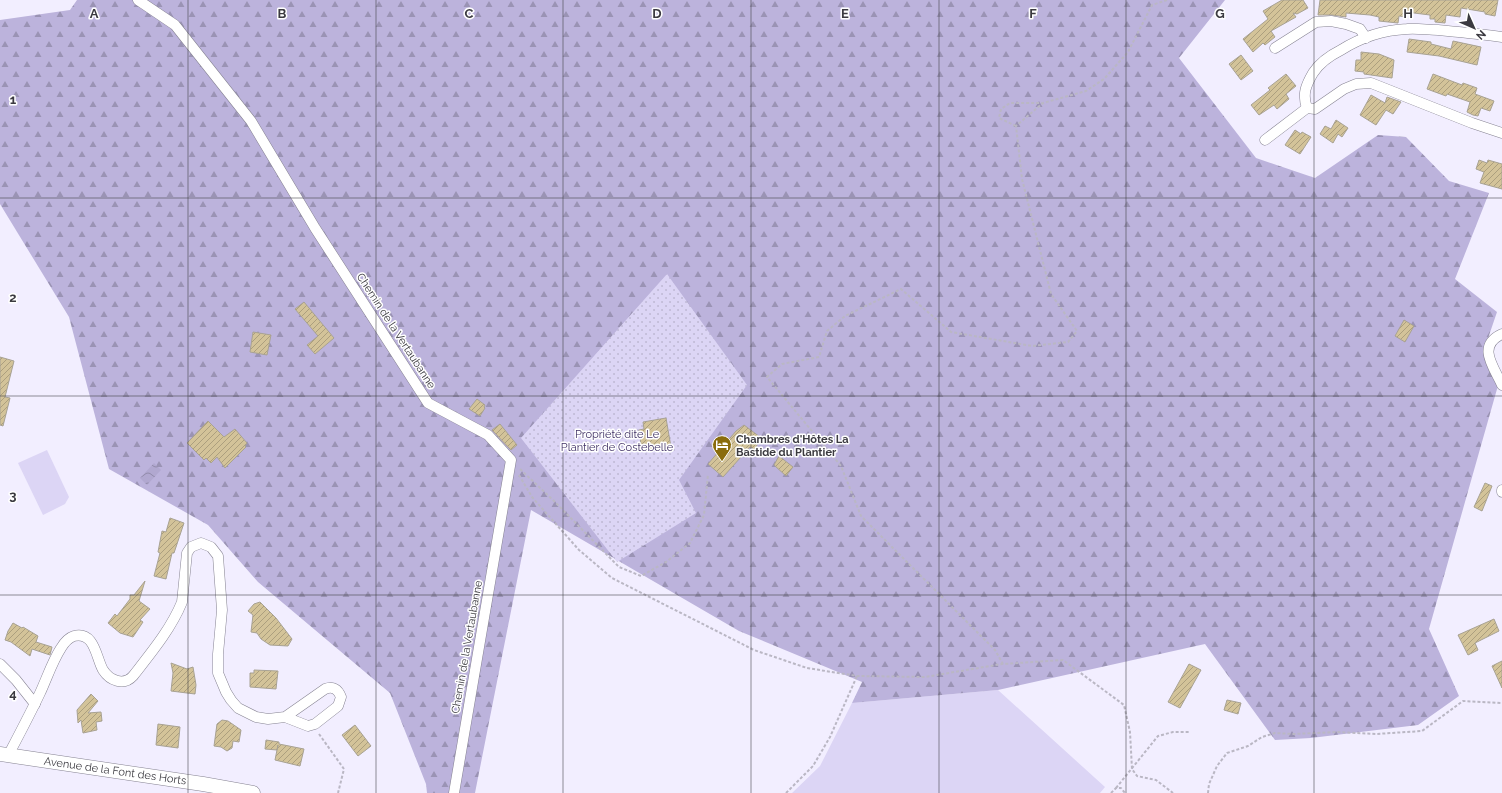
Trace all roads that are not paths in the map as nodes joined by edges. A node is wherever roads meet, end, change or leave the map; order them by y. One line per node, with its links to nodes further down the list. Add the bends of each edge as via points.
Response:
1 (138, 0): 16 (street, Chemin de la Vertaubanne, via 175,25 251,121 315,228 428,403 488,435 511,460)
2 (1502, 37): 3 (street, via 1409,28)
3 (1366, 38): 4 (street, via 1360,29 1331,20 1316,22); 5 (street, via 1326,58 1317,68 1306,89 1304,99)
4 (1275, 48)
5 (1307, 108): 6 (street, via 1314,110 1344,89 1356,84 1371,83); 7 (street)
6 (1502, 133)
7 (1265, 140)
8 (1502, 334): 9 (street, via 1489,345 1488,356)
9 (1502, 384)
10 (0, 664): 11 (street)
11 (35, 704): 12 (street, via 61,648 65,642 76,636 91,641 107,674 119,682 130,680 179,610 187,553 191,546 201,543 215,551 219,562 222,610 218,673 226,692 238,708 256,717); 13 (street, via 11,750)
12 (285, 717): 12 (street, via 301,724 313,725 338,706 341,697 337,690 325,688)
13 (5, 754): 14 (main road, Avenue de la Font des Horts)
14 (202, 788): 15 (main road, Avenue de la Font des Horts)
15 (253, 793)
16 (454, 793)

